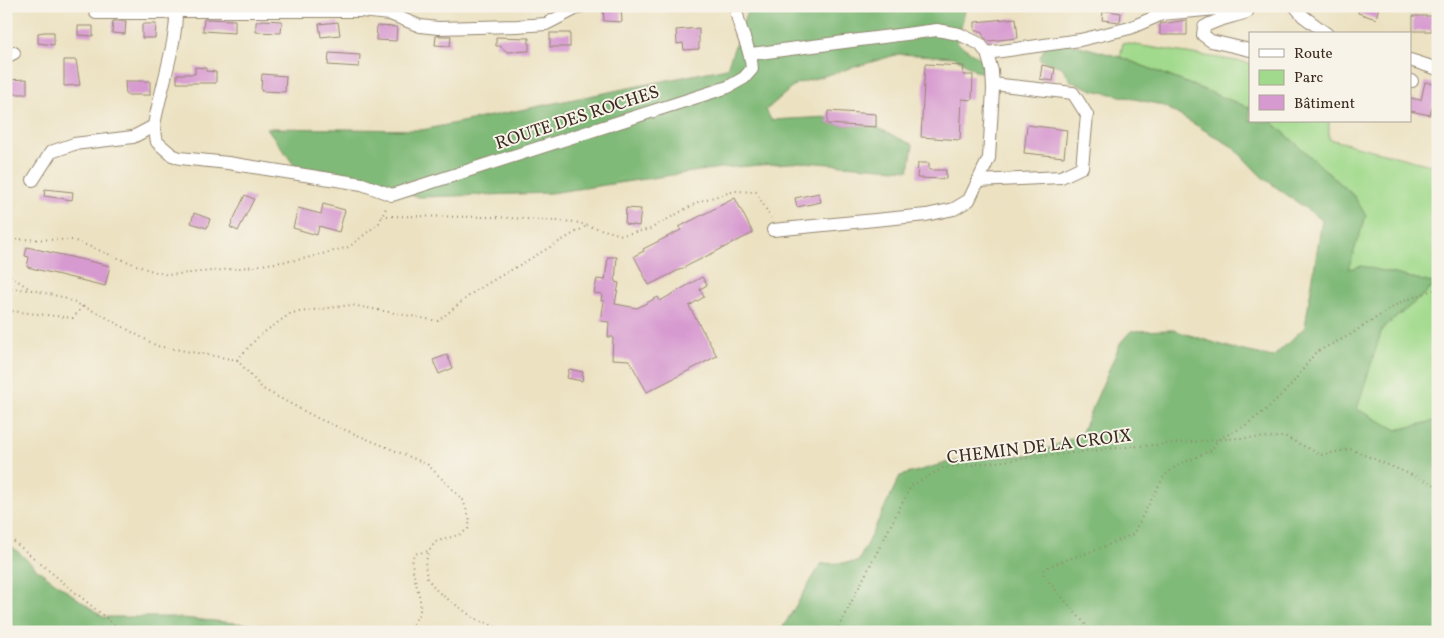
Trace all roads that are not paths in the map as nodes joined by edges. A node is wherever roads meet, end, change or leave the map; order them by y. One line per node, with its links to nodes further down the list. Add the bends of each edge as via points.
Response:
1 (581, 6): 5 (street, via 546,24 438,28 420,26 390,14 361,11)
2 (736, 6): 10 (street, via 737,19)
3 (1249, 6): 8 (street, via 1247,12 1211,22 1204,27 1202,35 1210,41); 9 (street, via 1162,14 1130,28 1080,40)
4 (1295, 6): 7 (street)
5 (176, 9): 6 (street, via 163,13); 14 (street, via 176,30)
6 (96, 13)
7 (1324, 32)
8 (1249, 50)
9 (987, 53): 10 (street, via 980,44 959,34 937,30); 13 (street)
10 (751, 54): 14 (street, ROUTE DES ROCHES, via 752,69 728,87 392,195 362,184 228,162 180,158 157,142)
11 (1412, 61): 12 (street)
12 (1438, 69)
13 (993, 84): 16 (street, via 988,158); 16 (street, via 1073,93 1087,115 1082,167 1061,177)
14 (154, 126): 15 (street, via 133,137 74,144 51,152)
15 (33, 180)
16 (978, 181): 17 (street, via 969,200 954,209 926,215)
17 (773, 230)

